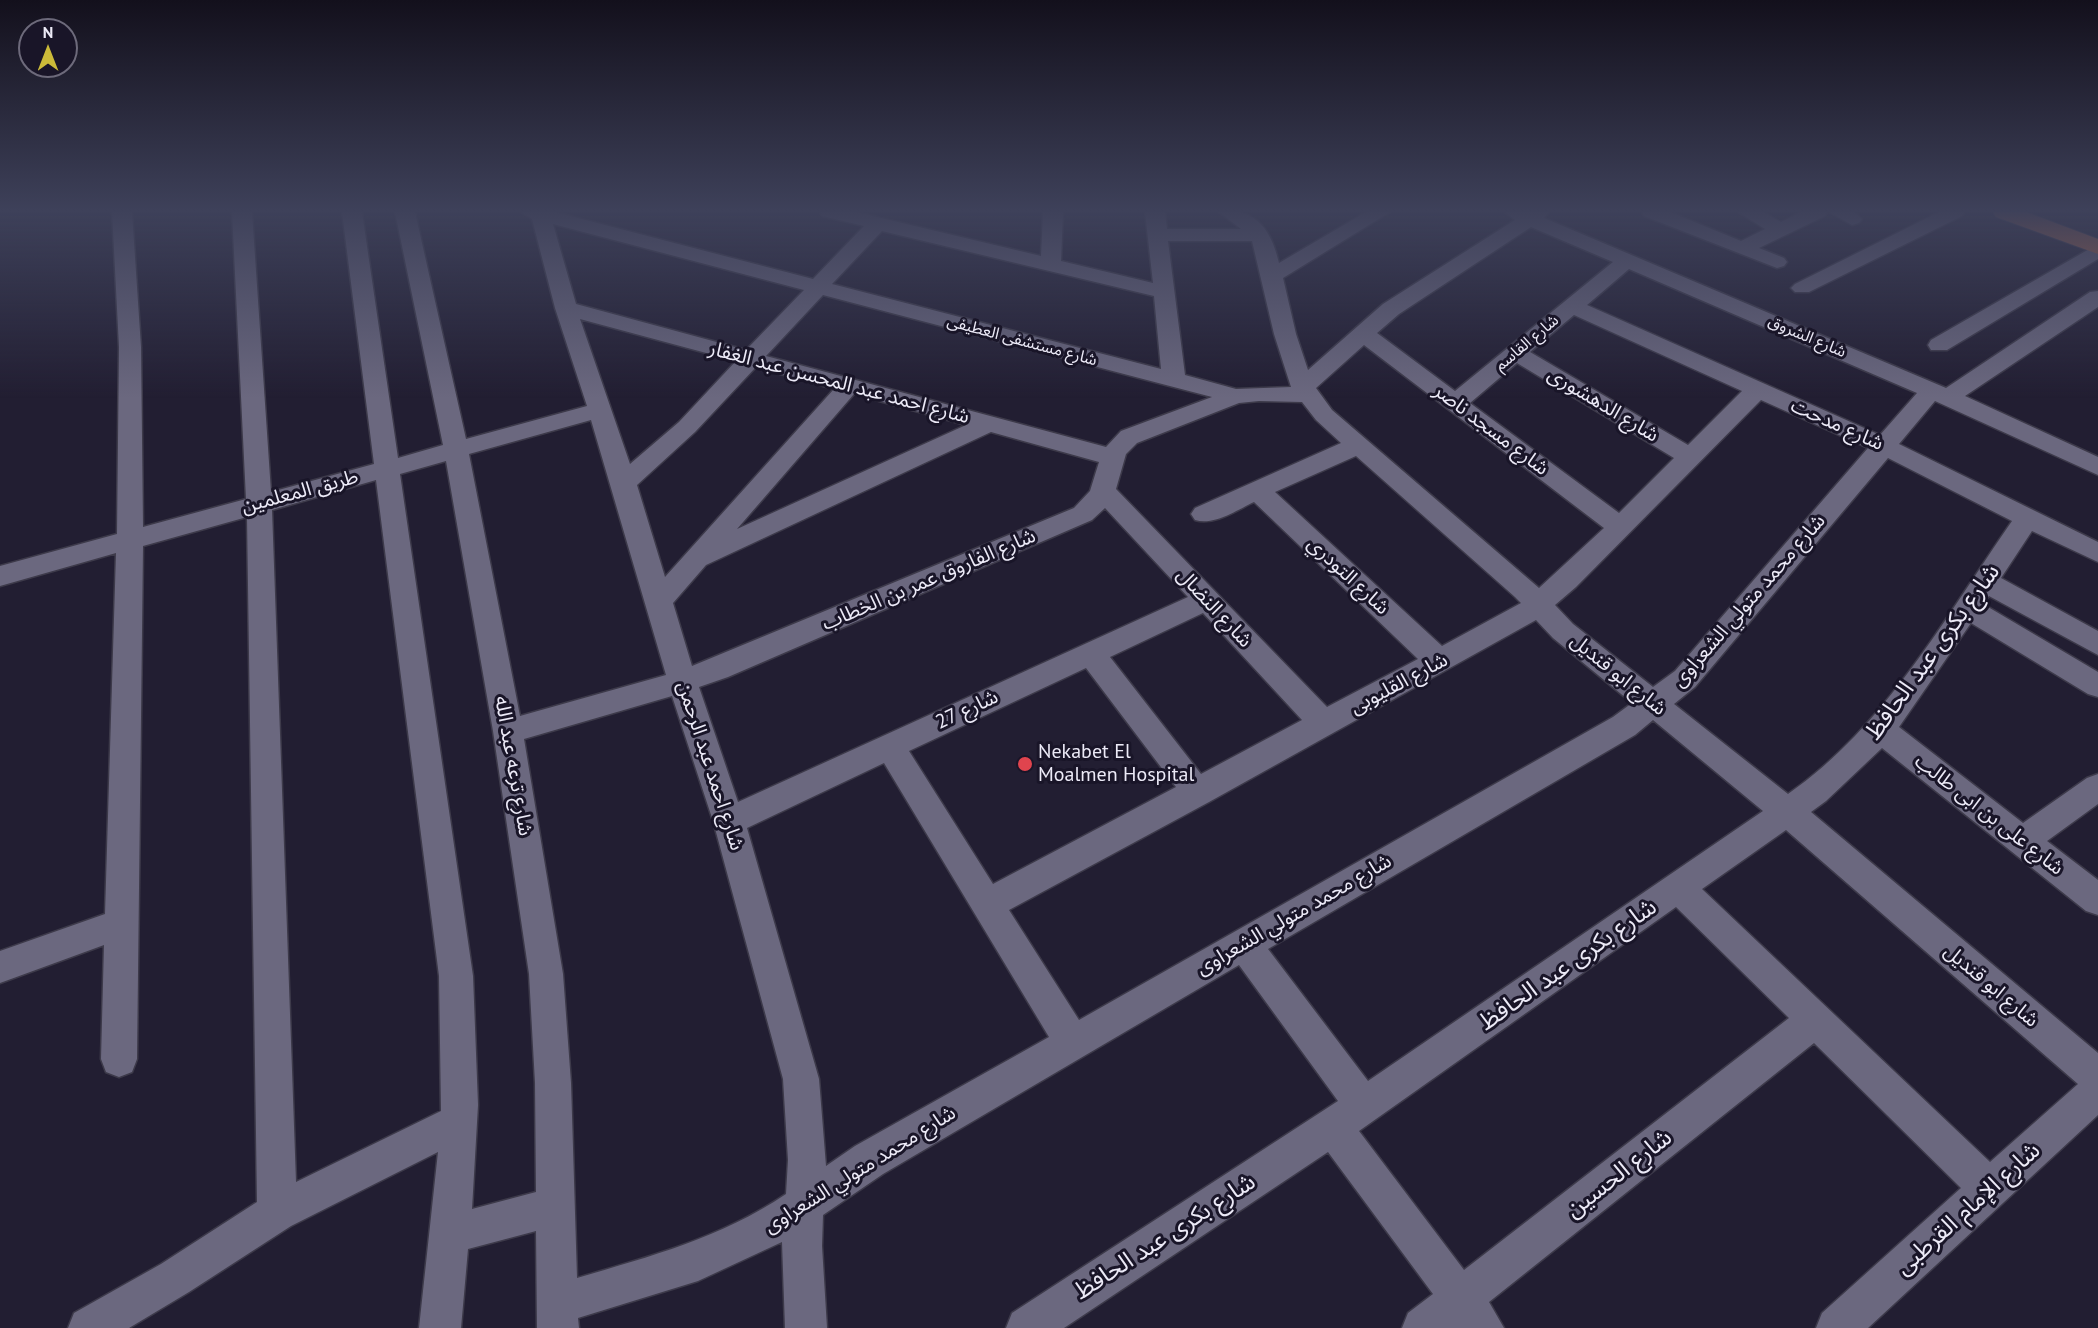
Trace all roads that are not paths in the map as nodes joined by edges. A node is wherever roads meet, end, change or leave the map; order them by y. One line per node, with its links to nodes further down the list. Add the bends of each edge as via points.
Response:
1 (126, 274): 51 (street, via 130,347)
2 (246, 274): 47 (street)
3 (360, 274): 43 (street)
4 (418, 274): 39 (street, شارع ترعه عبد الله)
5 (555, 274): 23 (street, شارع احمد عبد الرحمن)
6 (764, 274): 18 (street, شارع مستشفى العطيفى)
7 (831, 274): 18 (street)
8 (1089, 274): 20 (street)
9 (1162, 274): 20 (street)
10 (1442, 274): 24 (street)
11 (1610, 274): 22 (street, شارع القاسم)
12 (1657, 274): 32 (street, شارع الشروق)
13 (1831, 274): 19 (street)
14 (2057, 274): 25 (street)
15 (2079, 274): 17 (street)
16 (1273, 275): 31 (street, شارع ابو قنديل, via 1295,372)
17 (2098, 283)
18 (818, 288): 27 (street); 28 (street, شارع مستشفى العطيفى)
19 (1802, 288)
20 (1164, 292): 28 (street)
21 (2098, 297): 32 (street, شارع محمد متولي الشعراوى)
22 (1572, 306): 26 (street, شارع القاسم); 30 (street, شارع مدحت)
23 (566, 308): 27 (street, شارع احمد عبد المحسن عبد الغفار); 35 (street, شارع احمد عبد الرحمن)
24 (1362, 333): 31 (street); 34 (street, شارع مسجد ناصر)
25 (1939, 345)
26 (1516, 352): 34 (street, شارع القاسم); 41 (street, شارع الدهشورى)
27 (751, 359): 29 (street, شارع احمد عبد المحسن عبد الغفار); 44 (street, via 687,427)
28 (1174, 380): 33 (street, شارع مستشفى العطيفى)
29 (849, 386): 36 (street, شارع احمد عبد المحسن عبد الغفار); 53 (street)
30 (1757, 390): 38 (street, شارع مدحت); 41 (street, شارع القليوبى)
31 (1304, 392): 33 (street); 37 (street, شارع ابو قنديل)
32 (1940, 394): 38 (street, شارع محمد متولي الشعراوى); 42 (street, شارع الشروق)
33 (1236, 396): 40 (street, via 1129,437)
34 (1455, 403): 50 (street, شارع مسجد ناصر)
35 (600, 411): 39 (street, طريق المعلمين); 44 (street, شارع احمد عبد الرحمن)
36 (988, 424): 40 (street, شارع احمد عبد المحسن عبد الغفار); 53 (street)
37 (1358, 445): 45 (street); 58 (street, شارع ابو قنديل)
38 (1884, 446): 49 (street, شارع مدحت); 64 (street, شارع محمد متولي الشعراوى, via 1685,679)
39 (456, 450): 43 (street, طريق المعلمين); 67 (street, شارع ترعه عبد الله)
40 (1112, 457): 46 (street)
41 (1690, 457): 50 (street, شارع القليوبى)
42 (2098, 467)
43 (387, 468): 47 (street, طريق المعلمين); 86 (street, via 456,976)
44 (624, 483): 57 (street, شارع احمد عبد الرحمن)
45 (1257, 490): 48 (street); 61 (street, شارع التودري)
46 (1105, 492): 56 (street, شارع النضال); 62 (street, شارع الفاروق عمر بن الخطاب, via 1083,514 751,656)
47 (259, 503): 51 (street, طريق المعلمين); 90 (street)
48 (1204, 514)
49 (2028, 517): 52 (street, شارع مدحت); 55 (street, شارع بكرى عبد الحافظ)
50 (1620, 527): 58 (street, شارع القليوبى)
51 (130, 538): 54 (street, طريق المعلمين); 77 (street)
52 (2098, 553)
53 (700, 557): 57 (street)
54 (0, 576)
55 (1976, 594): 59 (street); 63 (street); 66 (street, شارع بكرى عبد الحافظ)
56 (1206, 600): 60 (street, شارع 27); 65 (street, شارع النضال)
57 (658, 602): 62 (street, شارع احمد عبد الرحمن)
58 (1539, 604): 61 (street, شارع القليوبى); 64 (street, شارع ابو قنديل, via 1563,631)
59 (2098, 644)
60 (1091, 653): 68 (street, شارع 27); 70 (street)
61 (1440, 662): 65 (street, شارع القليوبى)
62 (682, 681): 67 (street, شارع الفاروق عمر بن الخطاب); 72 (street, شارع احمد عبد الرحمن)
63 (2098, 686)
64 (1654, 705): 71 (street, شارع ابو قنديل); 78 (street, شارع محمد متولي الشعراوى, via 1624,726)
65 (1324, 724): 70 (street, شارع القليوبى)
66 (1881, 730): 71 (street, شارع بكرى عبد الحافظ); 73 (street, شارع على بن ابى طالب)
67 (508, 731): 89 (street, شارع ترعه عبد الله, via 546,974 553,1083)
68 (890, 746): 72 (street, شارع 27); 76 (street)
69 (2098, 788): 73 (street)
70 (1198, 793): 76 (street, شارع القليوبى)
71 (1788, 812): 74 (street, شارع بكرى عبد الحافظ); 83 (street, شارع ابو قنديل)
72 (729, 821): 88 (street, شارع احمد عبد الرحمن, via 801,1078 807,1160)
73 (2023, 841): 75 (street, شارع على بن ابى طالب)
74 (1679, 888): 80 (street); 85 (street, شارع بكرى عبد الحافظ)
75 (2098, 900)
76 (988, 904): 81 (street)
77 (120, 924): 79 (street); 82 (street)
78 (1244, 944): 81 (street, شارع محمد متولي الشعراوى); 85 (street)
79 (0, 967)
80 (1815, 1020): 87 (street); 92 (street, شارع الحسين)
81 (1072, 1042): 88 (street, شارع محمد متولي الشعراوى, via 869,1160)
82 (119, 1059)
83 (2098, 1077)
84 (2098, 1090): 87 (street, شارع الإمام القرطبى)
85 (1348, 1117): 92 (street); 97 (street, شارع بكرى عبد الحافظ)
86 (459, 1122): 90 (street); 91 (street)
87 (1990, 1189): 99 (street, شارع الإمام القرطبى)
88 (805, 1204): 93 (street, شارع محمد متولي الشعراوى, via 713,1256); 96 (street, شارع احمد عبد الرحمن)
89 (554, 1207): 91 (street); 93 (street, شارع ترعه عبد الله)
90 (277, 1212): 94 (street)
91 (451, 1234): 95 (street)
92 (1472, 1313): 98 (street, شارع الحسين)
93 (557, 1316)
94 (96, 1326)
95 (440, 1328)
96 (806, 1328)
97 (1027, 1328)
98 (1423, 1328)
99 (1837, 1328)

